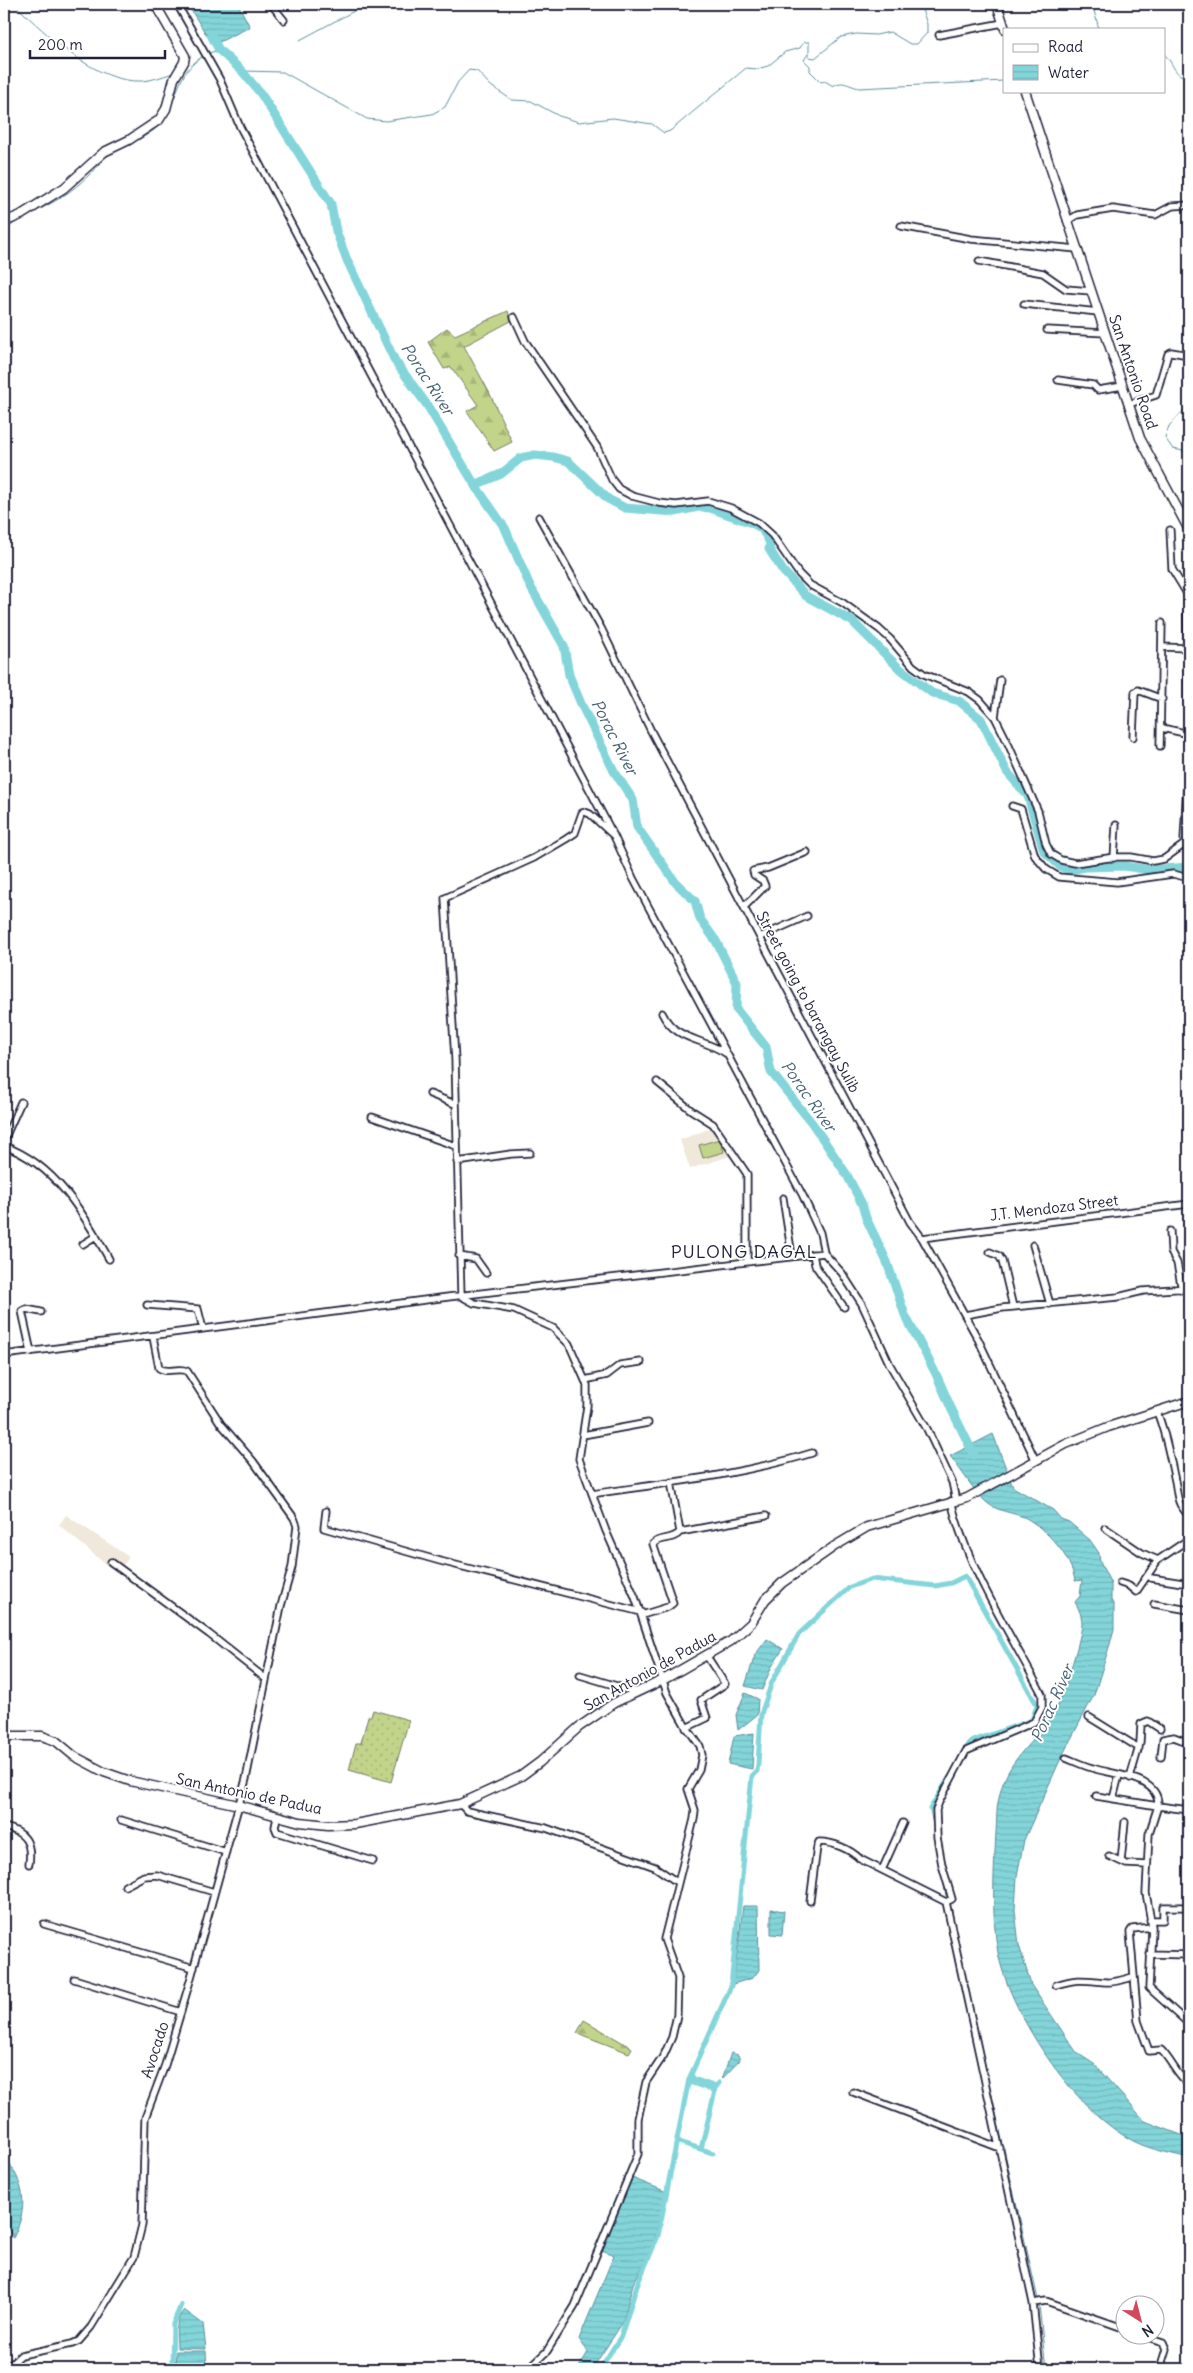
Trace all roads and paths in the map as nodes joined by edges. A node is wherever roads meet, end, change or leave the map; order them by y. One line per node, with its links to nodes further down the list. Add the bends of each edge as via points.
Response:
1 (155, 4): 11 (street, via 184,56 166,109 159,120 104,152 64,188)
2 (177, 4): 41 (street, via 220,80 240,127)
3 (271, 4): 5 (street)
4 (997, 4): 6 (street)
5 (284, 20)
6 (1004, 26): 7 (street)
7 (938, 35)
8 (1025, 92): 10 (street, San Antonio Road)
9 (1189, 205): 10 (street, via 1172,206 1155,215 1113,209)
10 (1066, 219): 13 (street, San Antonio Road)
11 (4, 222)
12 (901, 226): 13 (street, via 977,240)
13 (1077, 249): 15 (street, San Antonio Road)
14 (979, 261): 15 (street, via 1043,273 1066,290)
15 (1091, 291): 17 (street, San Antonio Road)
16 (1024, 304): 17 (street)
17 (1098, 312): 20 (street, San Antonio Road)
18 (514, 317): 34 (street, via 597,447 619,489 659,503 676,505 708,501 731,508 759,523 810,585 843,603 879,629 924,674 969,692)
19 (1046, 330): 20 (street)
20 (1106, 334): 23 (street, San Antonio Road)
21 (1189, 355): 24 (street, via 1168,354 1156,395)
22 (1058, 380): 23 (street, via 1094,385 1098,390)
23 (1123, 386): 24 (street, San Antonio Road)
24 (1129, 404): 27 (street, San Antonio Road, via 1144,446)
25 (539, 517): 46 (street, Street going to barangay Sulib, via 601,628 674,776)
26 (1170, 530): 28 (street, via 1172,569)
27 (1189, 530)
28 (1189, 599): 31 (street)
29 (1162, 623): 30 (street)
30 (1162, 646): 31 (street); 33 (street)
31 (1188, 648): 36 (street)
32 (1000, 680): 34 (street)
33 (1162, 699): 35 (street); 37 (street, via 1138,690 1135,692)
34 (995, 717): 44 (street, via 1038,811 1046,844 1052,854 1075,863)
35 (1162, 728): 36 (street); 38 (street)
36 (1189, 734): 42 (street, via 1184,839)
37 (1133, 737)
38 (1160, 746)
39 (1012, 806): 45 (street, via 1021,809 1035,856 1046,869 1059,877 1116,882 1173,874)
40 (1116, 825): 44 (street)
41 (614, 836): 50 (street, via 633,878); 54 (street, via 590,814 582,813 575,833 566,839 534,858 445,898)
42 (1188, 843): 44 (street, via 1158,860)
43 (807, 852): 46 (street, via 753,871 765,886)
44 (1114, 858)
45 (1189, 878)
46 (744, 907): 48 (street, Street going to barangay Sulib)
47 (807, 916): 48 (street)
48 (760, 937): 65 (street, Street going to barangay Sulib, via 910,1222)
49 (662, 1012): 50 (street, via 676,1032 715,1045)
50 (729, 1055): 69 (street, via 817,1225)
51 (657, 1082): 74 (street, via 713,1124 747,1174)
52 (430, 1094): 54 (street)
53 (21, 1102): 56 (street)
54 (456, 1104): 58 (street)
55 (372, 1117): 58 (street)
56 (4, 1140)
57 (4, 1146): 64 (street, via 34,1161 56,1182 75,1203)
58 (456, 1146): 60 (street)
59 (530, 1153): 60 (street)
60 (457, 1162): 71 (street)
61 (783, 1198): 72 (street)
62 (1189, 1204): 65 (street, J.T. Mendoza Street)
63 (1170, 1231): 77 (street)
64 (96, 1236): 66 (street); 73 (street)
65 (922, 1238): 84 (street, Street going to barangay Sulib)
66 (83, 1244)
67 (1033, 1245): 79 (street)
68 (990, 1252): 82 (street, via 1002,1261)
69 (824, 1253): 70 (street); 99 (street, via 842,1272 862,1304 890,1365 927,1429 952,1482)
70 (813, 1254): 72 (street); 81 (street, via 815,1266)
71 (459, 1256): 75 (street, via 476,1259); 78 (street)
72 (792, 1256): 74 (street)
73 (109, 1259)
74 (747, 1262): 78 (street)
75 (486, 1274)
76 (1189, 1288): 77 (street)
77 (1182, 1290): 79 (street, via 1143,1291)
78 (461, 1296): 85 (street); 90 (street, via 474,1303 506,1307 553,1328 569,1344)
79 (1050, 1304): 82 (street)
80 (147, 1305): 85 (street, via 198,1309)
81 (844, 1307)
82 (1013, 1307): 84 (street)
83 (41, 1312): 87 (street, via 22,1311)
84 (965, 1315): 96 (street, Street going to barangay Sulib)
85 (203, 1328): 86 (street)
86 (153, 1337): 87 (street); 116 (street, Avocado, via 159,1368 187,1371 221,1424 253,1461 297,1523 292,1567)
87 (31, 1352): 88 (street)
88 (4, 1355)
89 (641, 1362): 90 (street, via 620,1365 610,1374)
90 (585, 1380): 94 (street, via 587,1406)
91 (1189, 1401): 92 (street, San Antonio de Padua)
92 (1157, 1412): 96 (street, San Antonio de Padua, via 1108,1427); 102 (street, via 1167,1442 1176,1484 1174,1490 1180,1506)
93 (648, 1423): 94 (street)
94 (583, 1434): 98 (street, via 579,1459)
95 (812, 1453): 97 (street, via 776,1464)
96 (1035, 1459): 99 (street, San Antonio de Padua, via 970,1496)
97 (671, 1482): 98 (street); 104 (street)
98 (592, 1494): 113 (street)
99 (953, 1501): 114 (street, San Antonio de Padua, via 867,1527 835,1546 782,1583 765,1600 751,1623); 152 (street, via 957,1525 972,1562 1042,1694 1042,1707 1034,1722 966,1751 939,1802 936,1810 937,1837 952,1899)
100 (326, 1511): 113 (street, via 324,1528)
101 (766, 1516): 104 (street)
102 (1189, 1516)
103 (1105, 1528): 106 (street)
104 (680, 1532): 113 (street, via 675,1538 653,1544 673,1603)
105 (1189, 1540): 106 (street)
106 (1158, 1560): 109 (street, via 1136,1592)
107 (111, 1562): 116 (street)
108 (1152, 1578): 110 (street)
109 (1120, 1583)
110 (1189, 1584)
111 (1154, 1604): 112 (street)
112 (1189, 1610)
113 (641, 1614): 117 (street)
114 (706, 1656): 117 (street, San Antonio de Padua); 120 (street, via 724,1684 701,1700 707,1718)
115 (580, 1675): 118 (street)
116 (266, 1679): 133 (street, Avocado)
117 (663, 1680): 118 (street, San Antonio de Padua); 120 (street)
118 (637, 1692): 132 (street, San Antonio de Padua, via 579,1727 520,1776)
119 (1089, 1717): 124 (street)
120 (686, 1728): 148 (street, via 702,1754 699,1770 688,1789 695,1810 694,1819)
121 (1160, 1729): 124 (street, via 1148,1721 1143,1722)
122 (6, 1736): 125 (street); 133 (street, San Antonio de Padua, via 42,1736 56,1741 74,1756 104,1772 161,1789)
123 (1189, 1743): 126 (street, via 1174,1737 1163,1739)
124 (1139, 1748): 129 (street)
125 (4, 1750)
126 (1161, 1757)
127 (1066, 1758): 128 (street)
128 (1119, 1775): 129 (street); 131 (street)
129 (1130, 1778): 134 (street, via 1147,1784 1157,1795)
130 (1096, 1796): 131 (street)
131 (1113, 1799): 134 (street)
132 (460, 1804): 136 (street, San Antonio de Padua, via 355,1824 328,1825); 148 (street, via 467,1811 546,1828 655,1867)
133 (240, 1806): 136 (street, San Antonio de Padua); 141 (street, Avocado)
134 (1158, 1806): 135 (street); 146 (street, via 1149,1834)
135 (1189, 1810)
136 (276, 1817): 143 (street, via 277,1832)
137 (121, 1820): 141 (street)
138 (903, 1822): 147 (street)
139 (1125, 1822): 144 (street)
140 (4, 1827): 145 (street, via 24,1836)
141 (226, 1852): 150 (street, Avocado)
142 (1109, 1856): 144 (street)
143 (373, 1861)
144 (1121, 1861): 146 (street)
145 (29, 1864)
146 (1147, 1866): 154 (street)
147 (882, 1870): 151 (street, via 853,1853 819,1842); 152 (street)
148 (677, 1882): 172 (street, via 664,1939 678,1978 677,2014 668,2046 646,2082 638,2120 638,2154 574,2306 547,2351)
149 (125, 1886): 150 (street, via 144,1876 157,1875)
150 (214, 1892): 159 (street, Avocado)
151 (810, 1901)
152 (946, 1902): 167 (street)
153 (1189, 1907): 154 (street, via 1163,1906 1163,1920)
154 (1150, 1920): 156 (street)
155 (44, 1924): 159 (street)
156 (1152, 1927): 157 (street); 160 (street, via 1130,1930)
157 (1150, 1954): 158 (street); 164 (street, via 1149,1988)
158 (1189, 1954)
159 (194, 1968): 163 (street, Avocado)
160 (1133, 1977): 162 (street, via 1106,1982 1076,1979); 165 (street, via 1138,2021 1149,2051 1161,2050)
161 (74, 1979): 163 (street)
162 (1056, 1985)
163 (181, 2012): 171 (street, Avocado, via 145,2118 142,2225 134,2257 79,2341 21,2356)
164 (1189, 2024)
165 (1189, 2085)
166 (853, 2092): 167 (street)
167 (1000, 2148): 168 (street)
168 (1033, 2303): 169 (street, via 1046,2301); 173 (street)
169 (1116, 2326)
170 (1165, 2346): 174 (street, via 1162,2362)
171 (6, 2369)
172 (528, 2369)
173 (1040, 2369)
174 (1166, 2369)

